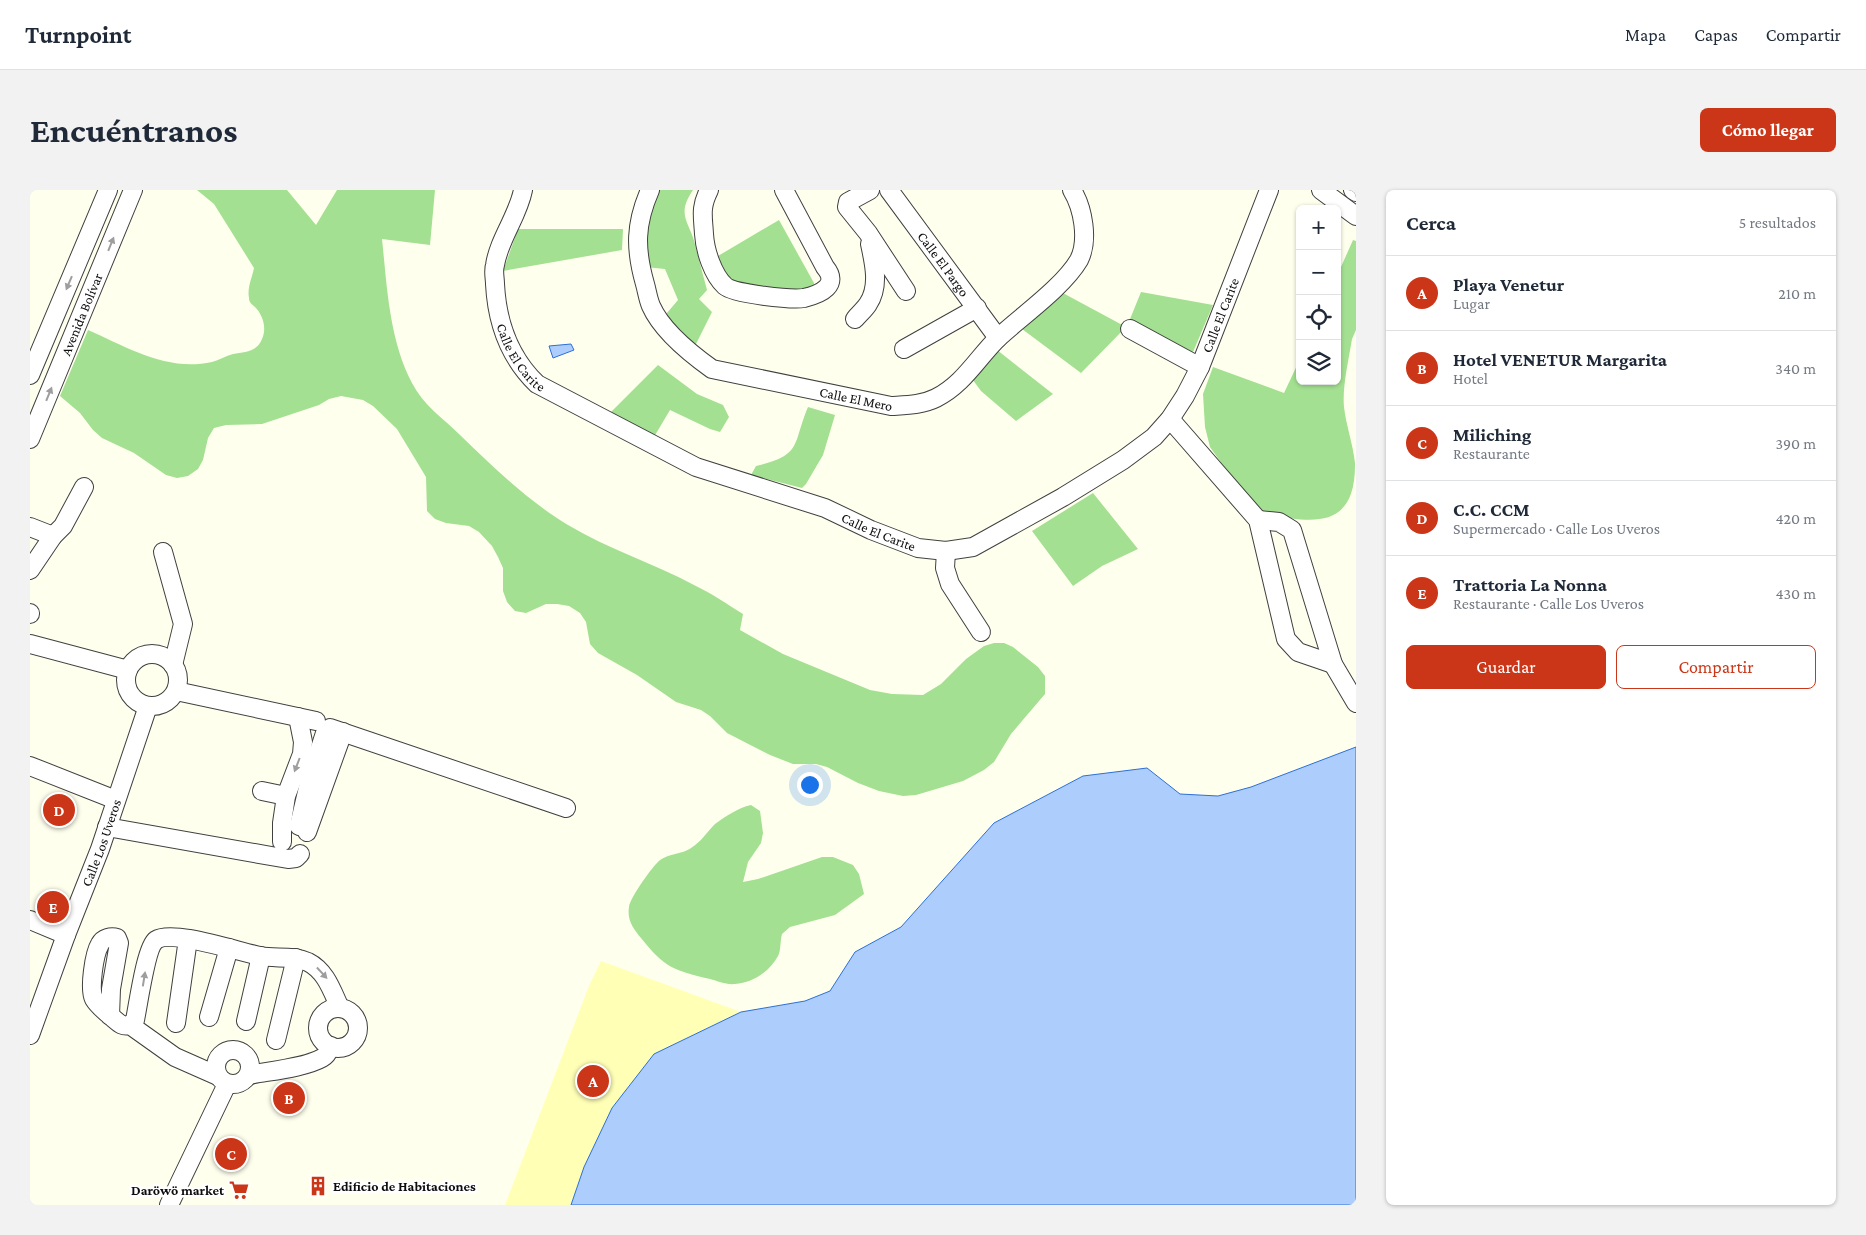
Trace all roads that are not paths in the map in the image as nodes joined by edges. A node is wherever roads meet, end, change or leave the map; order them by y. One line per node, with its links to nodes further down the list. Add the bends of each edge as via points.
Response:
1 (108, 190): 21 (street, Avenida Bolívar, one-way to 21)
2 (133, 190): 23 (street, Avenida Bolívar, one-way to 2)
3 (523, 190): 28 (street, Calle El Carite, via 521,203 494,266 496,300 503,333 524,371 537,384 696,467 825,508 918,548)
4 (650, 190): 18 (street, Calle El Mero, via 641,217 637,251 651,306 690,353 712,369 891,406 919,404 954,386)
5 (709, 190): 6 (street, via 702,209 704,244 720,281 727,288 740,292 804,298 826,289 831,273)
6 (784, 190)
7 (870, 190): 13 (street, via 847,204)
8 (889, 190): 15 (street, Calle El Pargo)
9 (1072, 190): 18 (street, Calle El Mero, via 1079,201 1084,222 1079,259 1040,302)
10 (1269, 190): 20 (street, Calle El Carite)
11 (1321, 190): 12 (street)
12 (1356, 216)
13 (868, 234): 14 (street); 16 (street, via 875,283 868,304)
14 (906, 291)
15 (977, 308): 18 (street, Calle El Pargo); 19 (street)
16 (854, 319)
17 (1130, 329): 20 (street)
18 (998, 338)
19 (904, 349)
20 (1200, 366): 22 (street, Calle El Carite, via 1186,396)
21 (30, 375)
22 (1170, 419): 25 (street); 28 (street, Calle El Carite, via 1154,437 1123,460 1063,497 973,547)
23 (30, 439)
24 (84, 488): 27 (street, via 63,526)
25 (1258, 520): 33 (street, via 1279,522 1292,530); 33 (street, via 1286,639 1298,652)
26 (30, 527): 27 (street)
27 (52, 536): 30 (street)
28 (946, 551): 31 (street, via 945,568 950,584)
29 (163, 552): 34 (street, via 183,624)
30 (30, 570)
31 (981, 632)
32 (30, 644): 35 (street)
33 (1333, 664): 37 (street)
34 (173, 665): 35 (street, via 162,656 149,654 136,660); 36 (street, via 178,677)
35 (128, 670): 38 (street, via 128,690 136,701)
36 (176, 691): 38 (street, via 162,705); 39 (street)
37 (1356, 702)
38 (148, 706): 44 (street, Calle Los Uveros)
39 (298, 717): 40 (street); 43 (street, one-way to 43, via 302,754)
40 (329, 729): 45 (street); 47 (street)
41 (30, 766): 44 (street)
42 (262, 792): 43 (street)
43 (286, 796): 47 (street, via 282,823)
44 (116, 800): 46 (street, Calle Los Uveros)
45 (566, 808)
46 (107, 827): 48 (street); 50 (street, Calle Los Uveros)
47 (294, 835): 48 (street); 48 (street, via 289,845 300,854 296,858 288,860)
48 (256, 853)
49 (30, 920): 50 (street)
50 (66, 934): 61 (street, Calle Los Uveros)
51 (188, 939): 52 (street); 59 (street); 60 (street, one-way to 51, via 135,1020 148,952 155,941 164,937)
52 (229, 948): 53 (street); 57 (street)
53 (261, 956): 54 (street); 58 (street)
54 (296, 958): 55 (street, one-way to 55, via 315,966 327,979); 62 (street)
55 (340, 1008): 63 (street, via 330,1009 319,1021 320,1038); 63 (street, via 355,1017 357,1033 346,1046)
56 (110, 1016): 60 (street, via 120,1024)
57 (209, 1017)
58 (246, 1021)
59 (176, 1023)
60 (130, 1025): 65 (street, via 175,1057)
61 (30, 1035)
62 (276, 1040)
63 (331, 1046): 64 (street, via 323,1058)
64 (249, 1075): 65 (street, via 239,1084); 65 (street, via 248,1058 235,1050 225,1052 218,1059 216,1064)
65 (222, 1080): 66 (street)
66 (169, 1205)

